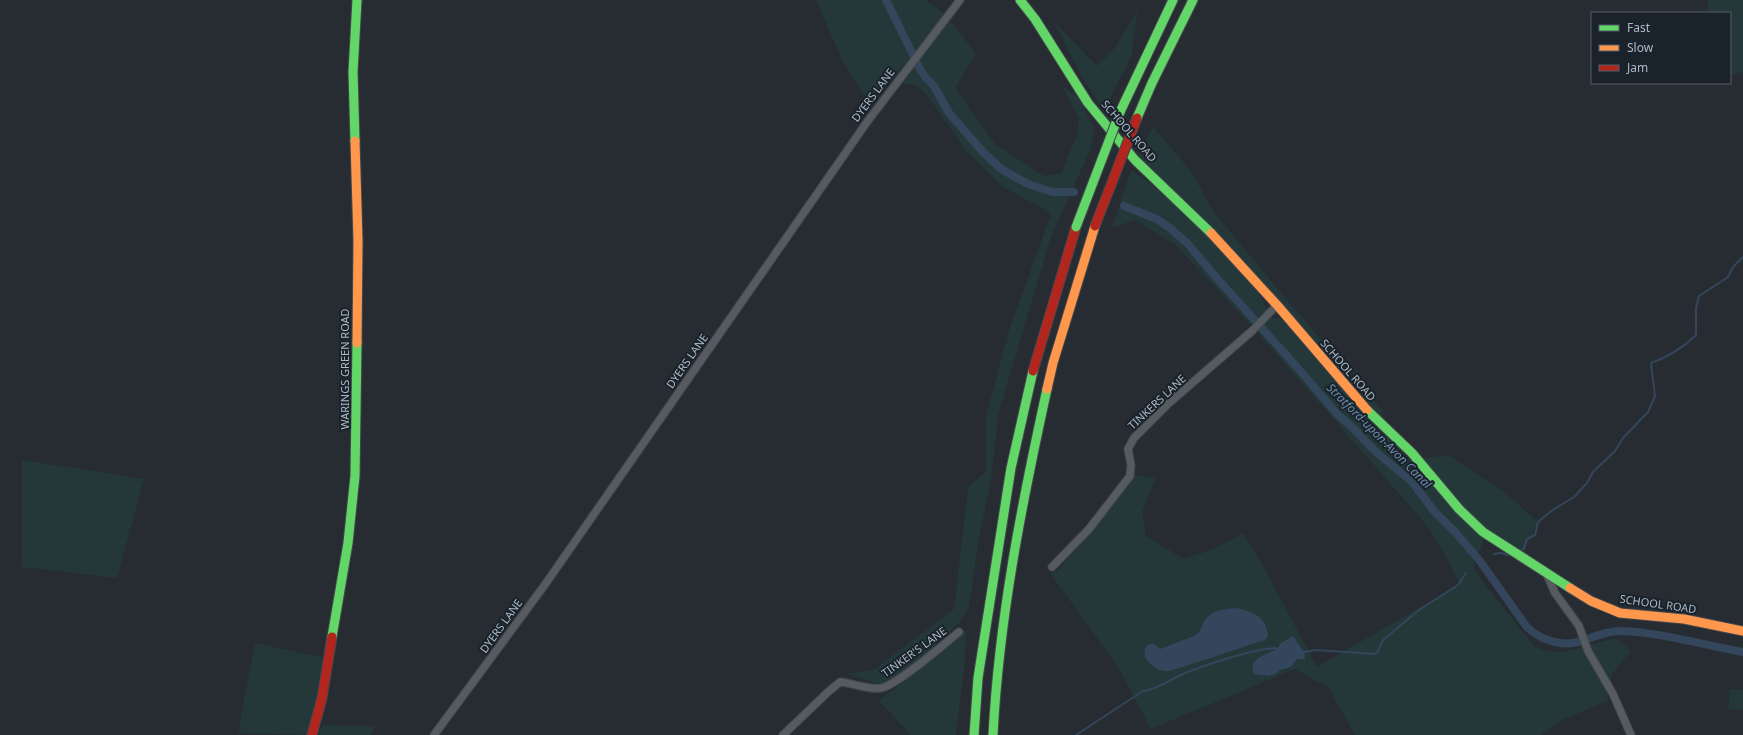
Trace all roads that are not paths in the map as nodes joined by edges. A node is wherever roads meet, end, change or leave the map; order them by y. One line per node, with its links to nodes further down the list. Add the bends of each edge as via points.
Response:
1 (357, 0): 11 (main road, WARINGS GREEN ROAD, via 353,72 358,241 355,476 346,551 322,698)
2 (960, 0): 12 (street, DYERS LANE, via 866,122 544,586)
3 (1020, 0): 6 (main road, SCHOOL ROAD, via 1099,117 1135,160 1211,233)
4 (1172, 0): 14 (main road, bridge, via 1120,112 1076,226 1036,360 1011,468 979,670)
5 (1193, 0): 15 (main road, bridge, via 1152,83 1095,226 1053,363 1023,498 1003,627)
6 (1277, 305): 7 (street, TINKERS LANE, via 1252,331 1169,403 1134,438 1128,449 1130,476 1089,529); 8 (main road, SCHOOL ROAD, via 1368,411 1412,453 1459,509 1483,532)
7 (1052, 567)
8 (1547, 575): 9 (main road, SCHOOL ROAD, via 1591,601 1620,613 1684,618); 16 (street, via 1555,593 1578,626)
9 (1743, 630)
10 (959, 632): 13 (street, TINKER'S LANE, via 887,686 876,688 840,682)
11 (312, 735)
12 (434, 735)
13 (783, 735)
14 (974, 735)
15 (993, 735)
16 (1631, 735)

